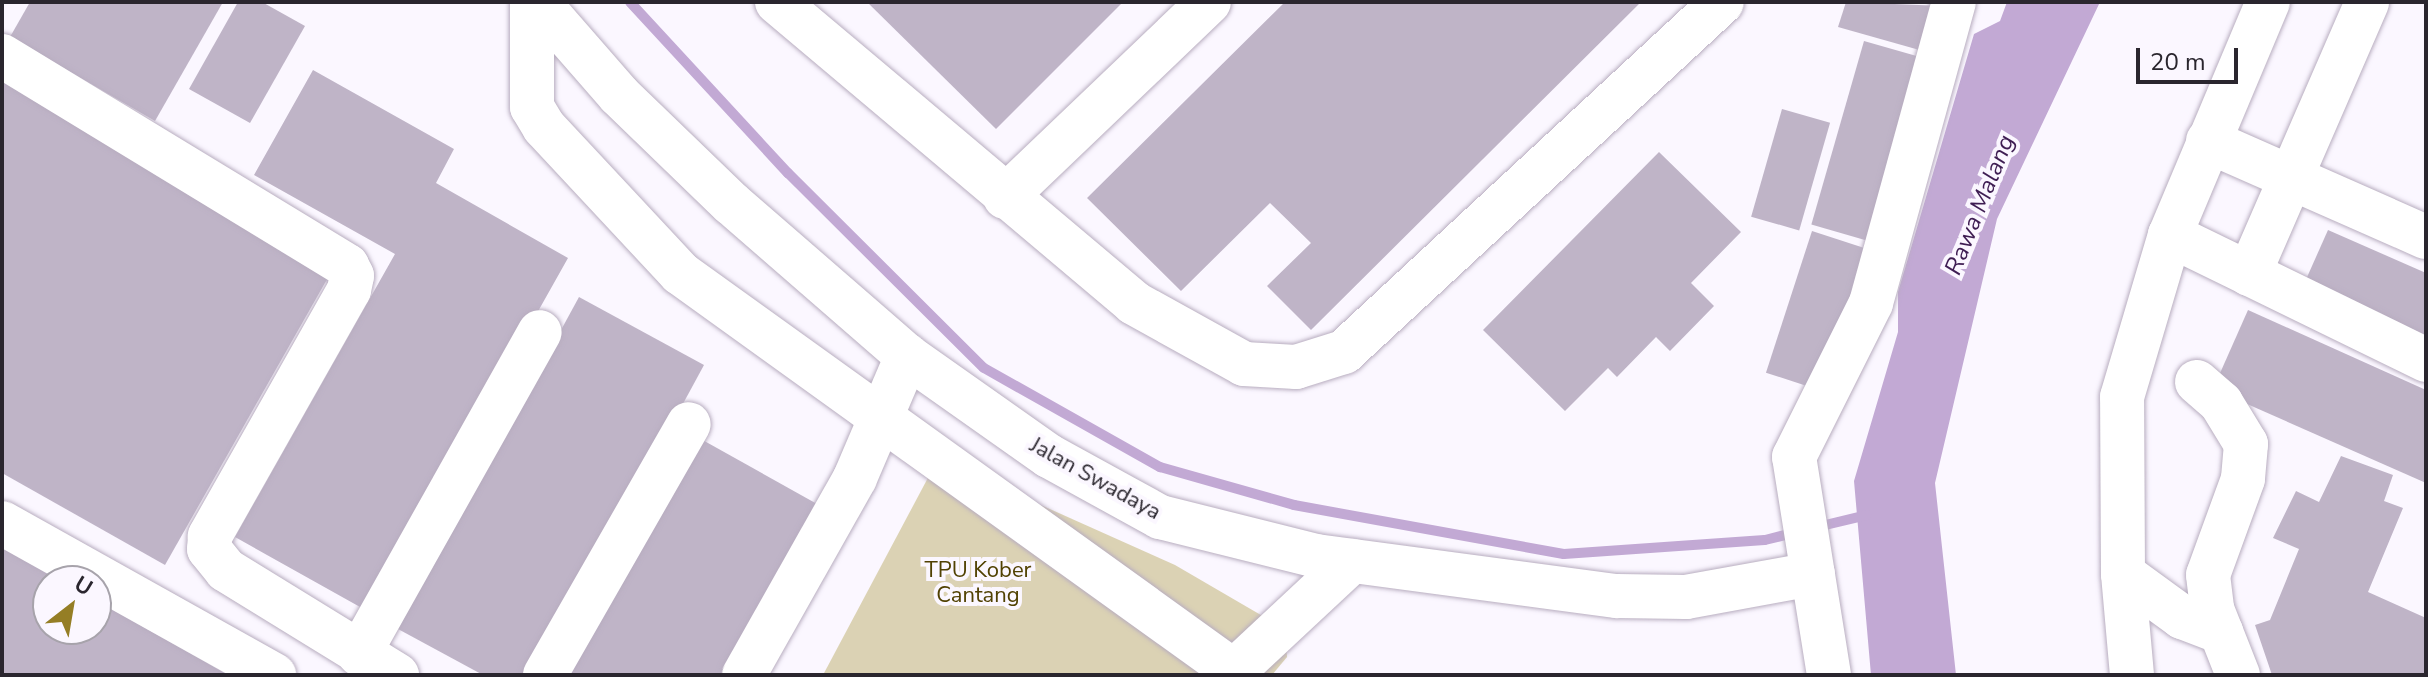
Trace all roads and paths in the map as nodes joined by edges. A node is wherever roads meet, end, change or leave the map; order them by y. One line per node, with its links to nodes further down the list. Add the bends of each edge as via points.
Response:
1 (535, 2): 16 (street, Jalan Swadaya, via 619,95 731,203); 19 (street, via 528,89 544,127 680,273)
2 (777, 2): 11 (street)
3 (1209, 2): 11 (street)
4 (1722, 2): 11 (street, via 1344,352 1296,367 1244,364 1134,303)
5 (1954, 2): 23 (street, via 1871,303 1794,457)
6 (2268, 2): 9 (street)
7 (2367, 2): 10 (street)
8 (2, 56): 26 (street, via 347,266 349,290 210,536 209,549 226,570)
9 (2208, 141): 10 (street); 12 (street)
10 (2290, 177): 13 (street); 14 (street)
11 (1005, 197)
12 (2170, 235): 14 (street); 24 (street, via 2122,397)
13 (2426, 237)
14 (2249, 274): 17 (street)
15 (540, 332): 26 (street)
16 (907, 356): 19 (street); 22 (street, Jalan Swadaya, via 1049,456 1160,517 1231,539)
17 (2426, 360)
18 (2197, 382): 25 (street, via 2221,403 2246,444 2243,479 2208,575)
19 (880, 421): 27 (street); 31 (street, via 855,478)
20 (689, 424): 30 (street)
21 (2, 523): 28 (street)
22 (1352, 561): 23 (street, Jalan Swadaya, via 1617,596 1686,597); 27 (street)
23 (1811, 564): 32 (street)
24 (2123, 574): 25 (street, via 2182,617); 33 (street)
25 (2221, 632): 34 (street)
26 (359, 654): 29 (street)
27 (1237, 672)
28 (274, 675)
29 (397, 675)
30 (545, 675)
31 (744, 675)
32 (1829, 675)
33 (2132, 675)
34 (2238, 675)

